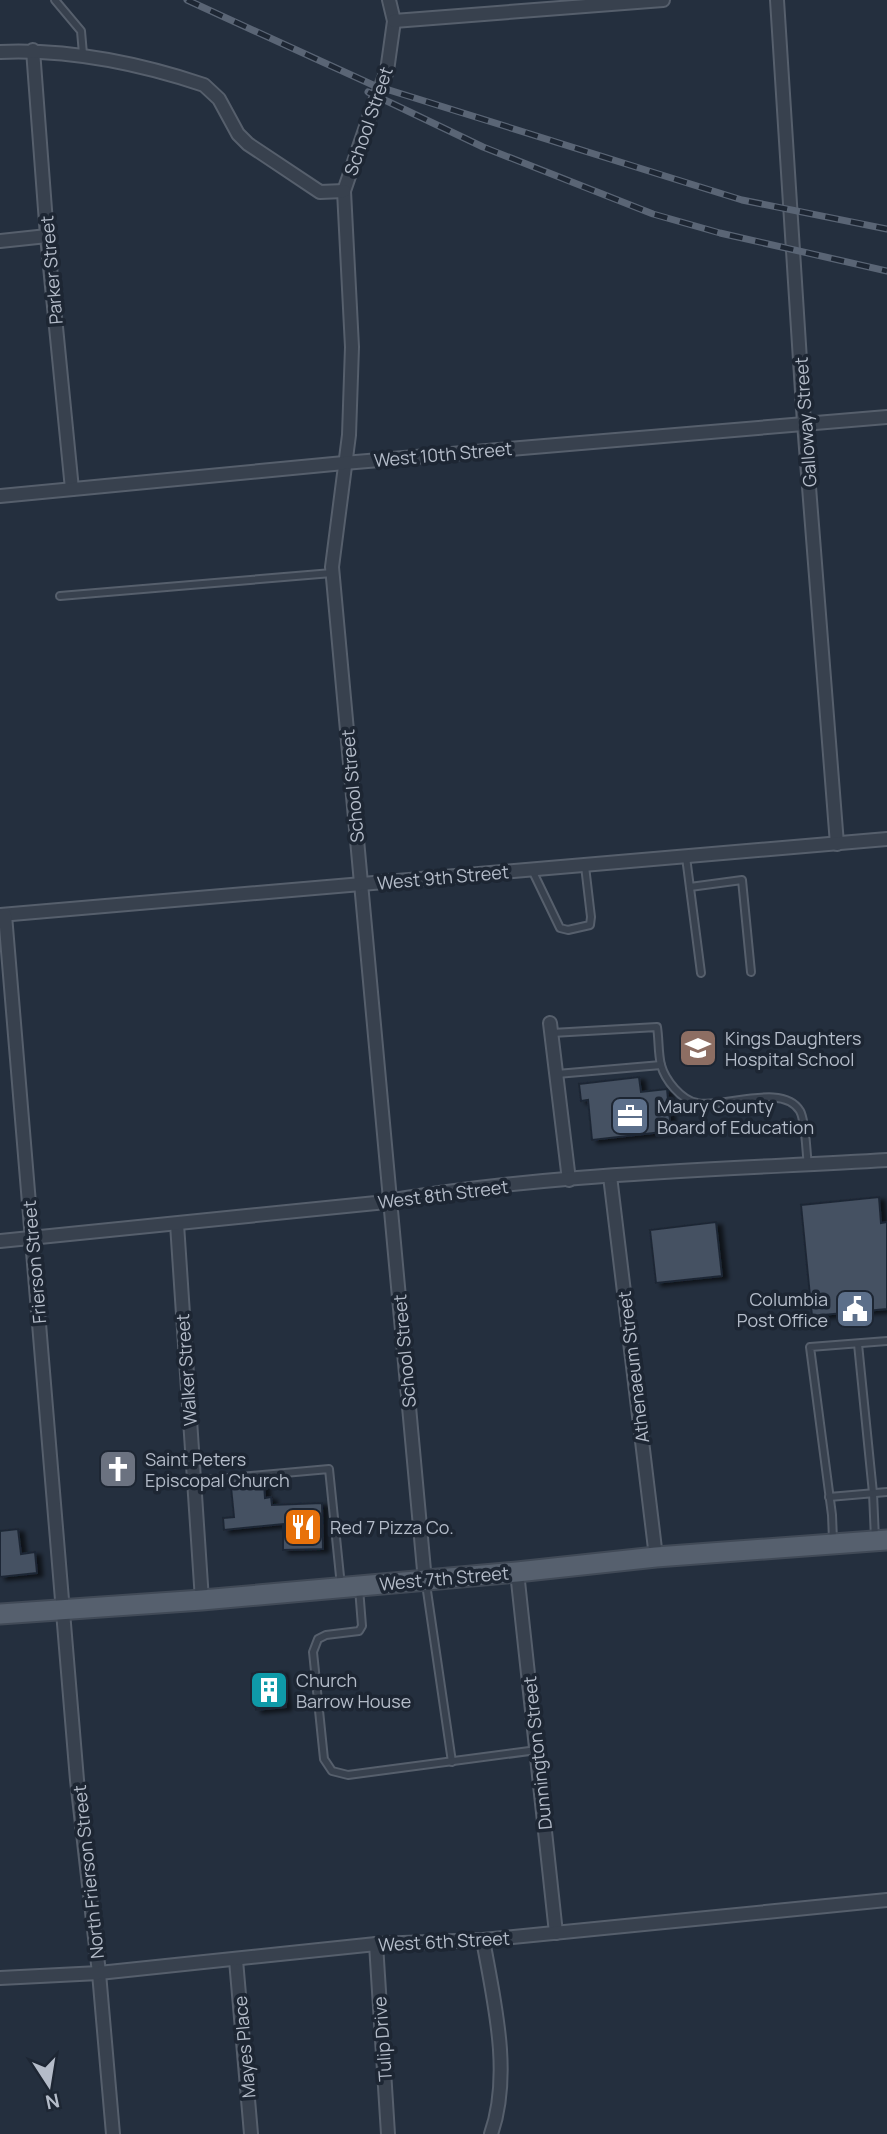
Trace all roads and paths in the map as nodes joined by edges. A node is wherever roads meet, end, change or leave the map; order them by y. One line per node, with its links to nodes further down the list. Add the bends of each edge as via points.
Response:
1 (55, 0): 8 (lane, via 81,31)
2 (389, 0): 5 (street, School Street)
3 (663, 0): 5 (street)
4 (777, 0): 13 (street, Galloway Street)
5 (394, 21): 9 (street, School Street, via 387,71)
6 (33, 50): 7 (street); 8 (street); 10 (street, Parker Street)
7 (0, 52)
8 (83, 54): 9 (street, via 204,85 219,99 248,144 320,192)
9 (344, 191): 14 (street, School Street, via 352,347)
10 (47, 236): 11 (street); 15 (street, Parker Street)
11 (0, 241)
12 (887, 417): 13 (street, West 10th Street)
13 (804, 423): 14 (street, West 10th Street); 20 (street, Galloway Street)
14 (344, 463): 15 (street, West 10th Street); 17 (street, School Street)
15 (72, 489): 16 (street, West 10th Street)
16 (0, 496)
17 (332, 573): 18 (lane); 24 (street, School Street)
18 (60, 596)
19 (887, 839): 20 (street, West 9th Street)
20 (837, 844): 21 (street, West 9th Street)
21 (686, 857): 22 (street, West 9th Street); 25 (lane)
22 (585, 866): 23 (street, West 9th Street); 23 (lane, via 590,925 568,930 560,928)
23 (531, 869): 24 (street, West 9th Street)
24 (361, 884): 26 (street, West 9th Street); 36 (street, School Street)
25 (690, 887): 27 (lane, via 742,880); 28 (lane)
26 (2, 915): 38 (street, Frierson Street)
27 (751, 972)
28 (701, 973)
29 (551, 1028): 30 (lane, via 657,1027); 31 (street)
30 (661, 1065): 31 (lane); 33 (lane, via 684,1098 697,1104 780,1098 793,1103 802,1113)
31 (557, 1074): 35 (street)
32 (887, 1160): 33 (street, West 8th Street)
33 (808, 1165): 34 (street, West 8th Street)
34 (610, 1176): 35 (street, West 8th Street); 48 (street, Athenaeum Street)
35 (569, 1180): 36 (street, West 8th Street)
36 (390, 1200): 37 (street, West 8th Street); 50 (street, School Street)
37 (177, 1224): 38 (street, West 8th Street); 42 (street, Walker Street)
38 (31, 1238): 39 (street, West 8th Street); 53 (street, Frierson Street)
39 (0, 1241)
40 (887, 1341): 41 (lane)
41 (858, 1343): 44 (lane); 45 (lane, via 810,1347)
42 (194, 1481): 51 (lane, via 329,1469); 52 (street, Walker Street)
43 (887, 1492): 44 (lane)
44 (873, 1493): 45 (lane); 46 (lane)
45 (829, 1497): 47 (lane)
46 (881, 1540): 47 (main road, West 7th Street)
47 (833, 1544): 48 (main road, West 7th Street)
48 (656, 1557): 49 (main road, West 7th Street)
49 (517, 1572): 50 (main road, West 7th Street); 55 (street, Dunnington Street)
50 (425, 1581): 51 (main road, West 7th Street); 56 (lane)
51 (350, 1585): 52 (main road, West 7th Street); 56 (lane, via 362,1626 359,1631 326,1634 318,1639 313,1652 324,1759 332,1771 348,1775)
52 (202, 1600): 53 (main road, West 7th Street)
53 (64, 1609): 54 (main road, West 7th Street); 62 (street, North Frierson Street)
54 (0, 1614)
55 (537, 1750): 56 (lane); 58 (street, Dunnington Street)
56 (452, 1762)
57 (887, 1900): 58 (street, West 6th Street)
58 (556, 1933): 59 (street, West 6th Street)
59 (483, 1940): 60 (street, West 6th Street); 67 (street, via 500,2033 499,2111)
60 (376, 1944): 61 (street, West 6th Street); 66 (street, Tulip Drive)
61 (236, 1960): 62 (street, West 6th Street); 65 (street, Mayes Place)
62 (99, 1973): 63 (street, West 6th Street); 64 (street, North Frierson Street)
63 (0, 1978)
64 (113, 2134)
65 (251, 2134)
66 (388, 2134)
67 (491, 2134)

